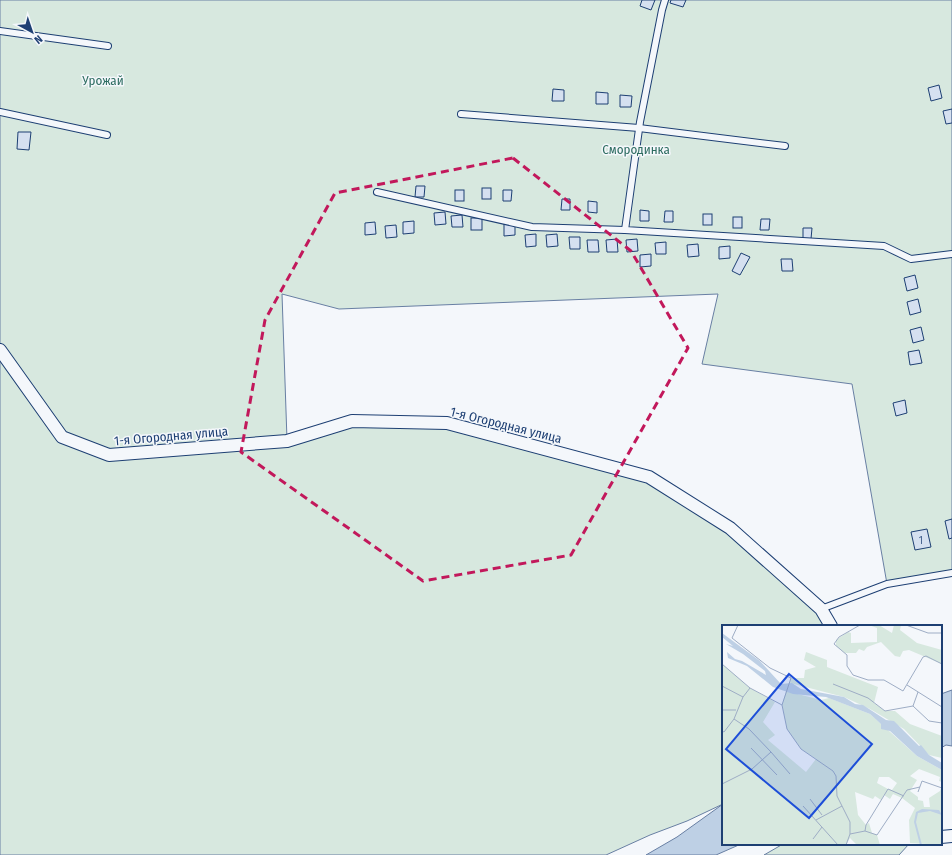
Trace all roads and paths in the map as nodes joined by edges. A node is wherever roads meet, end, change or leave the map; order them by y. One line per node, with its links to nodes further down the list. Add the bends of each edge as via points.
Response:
1 (665, 0): 6 (lane)
2 (0, 31): 3 (lane)
3 (108, 46)
4 (0, 112): 7 (lane)
5 (461, 114): 6 (lane)
6 (639, 128): 8 (lane); 10 (lane)
7 (108, 135)
8 (785, 146)
9 (377, 192): 10 (lane, via 532,227)
10 (625, 230): 11 (lane, via 884,246 910,259)
11 (952, 254)
12 (0, 350): 14 (street, 1-я Огородная улица, via 62,437 110,455 287,440 352,421 447,423 649,477 730,528)
13 (952, 572): 14 (lane, via 887,584)
14 (822, 609): 15 (street, 1-я Огородная улица)
15 (830, 625)
16 (952, 836): 17 (street)
17 (942, 837)

